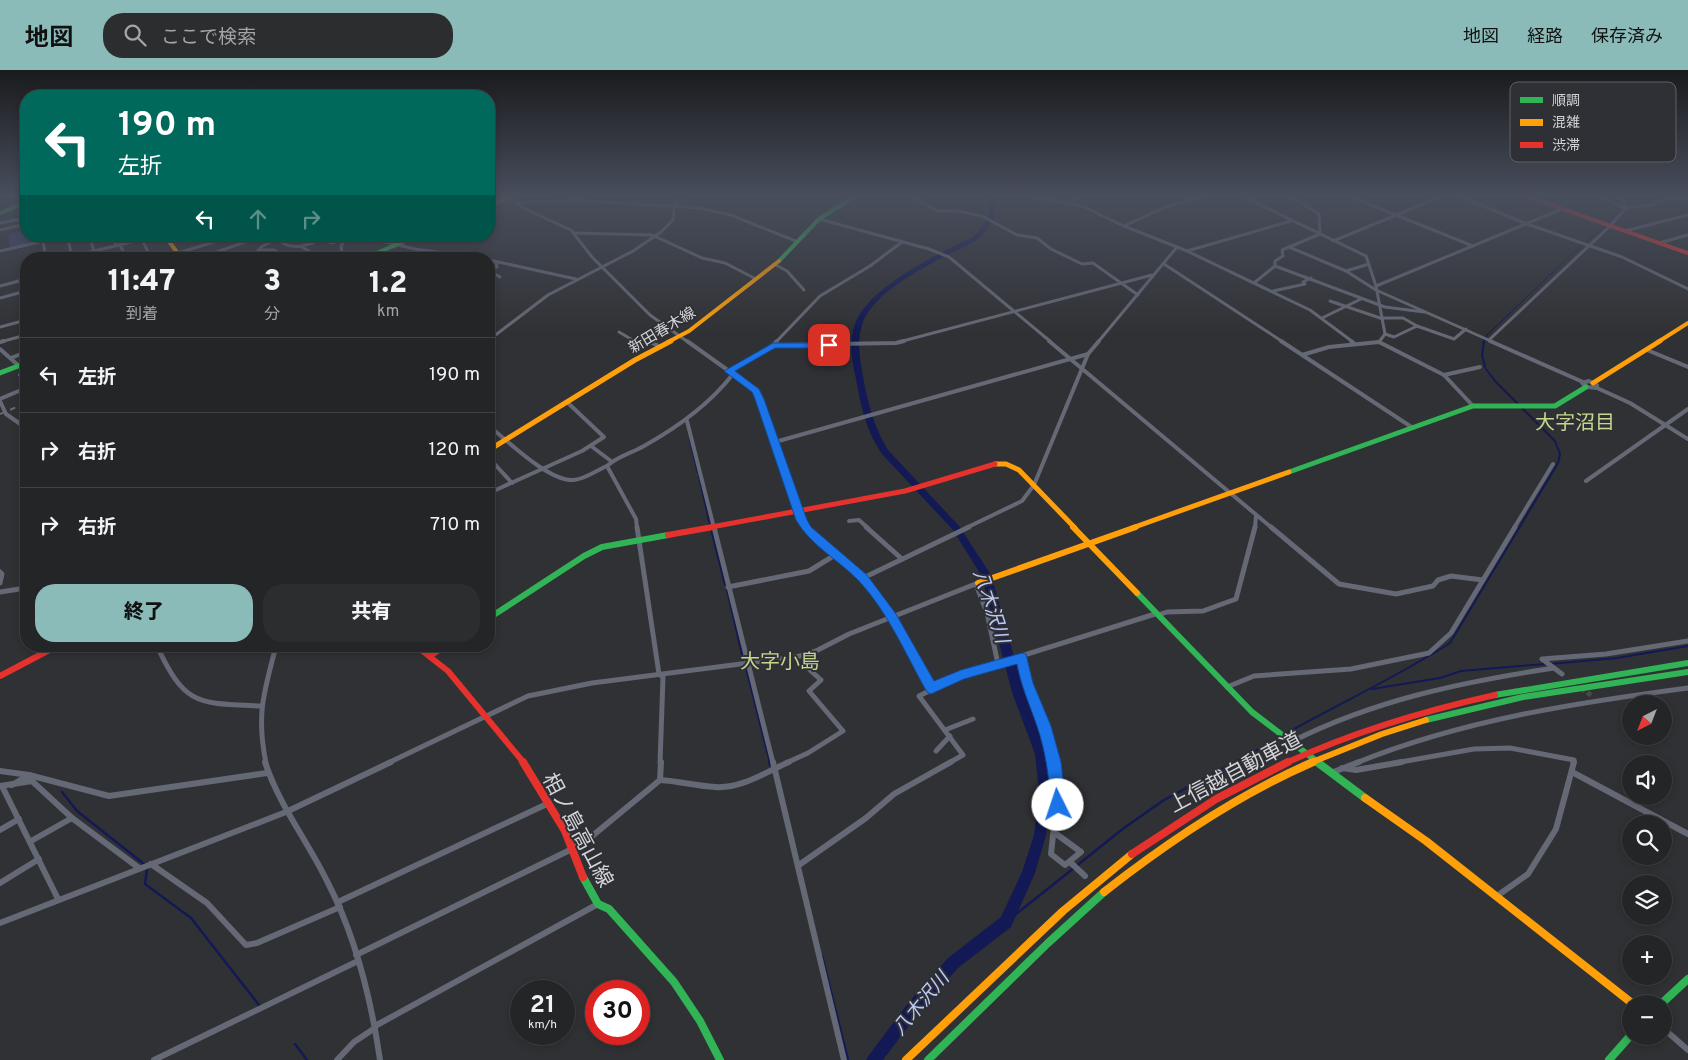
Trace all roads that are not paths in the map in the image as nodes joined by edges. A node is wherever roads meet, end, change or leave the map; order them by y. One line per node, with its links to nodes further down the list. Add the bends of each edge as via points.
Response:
1 (581, 241): 55 (street)
2 (647, 241): 55 (street)
3 (667, 241): 62 (street, via 702,258 725,263)
4 (1041, 241): 66 (street, via 1082,264 1093,263)
5 (1162, 241): 33 (street)
6 (1221, 241): 39 (street)
7 (1303, 241): 34 (street)
8 (1333, 241): 54 (street, via 1366,256)
9 (1461, 241): 32 (street)
10 (1485, 241): 32 (street)
11 (1581, 241): 29 (street)
12 (1589, 241): 29 (street)
13 (1655, 241): 30 (main road)
14 (1667, 241): 30 (street)
15 (40, 242): 38 (street)
16 (92, 242): 36 (street)
17 (116, 242): 31 (street)
18 (131, 242): 31 (street)
19 (169, 242): 42 (main road)
20 (217, 242): 43 (street)
21 (246, 242): 44 (street)
22 (270, 242): 37 (street)
23 (281, 242): 35 (street)
24 (317, 242): 35 (street)
25 (392, 242): 28 (street)
26 (798, 242): 52 (main road, 新田春木線)
27 (902, 242): 80 (street, via 936,250 949,258); 98 (street, via 816,300)
28 (397, 243): 47 (main road); 48 (street)
29 (1587, 243): 70 (street); 94 (street)
30 (1660, 243): 49 (main road)
31 (118, 245): 36 (street); 41 (street)
32 (1473, 246): 69 (street)
33 (1177, 247): 39 (street); 53 (street)
34 (1289, 247): 56 (street, via 1282,250 1284,256 1275,261); 58 (street)
35 (302, 248): 46 (street)
36 (96, 250): 40 (street)
37 (258, 250): 45 (street)
38 (0, 251)
39 (1187, 251): 67 (street)
40 (90, 252)
41 (122, 252)
42 (178, 252)
43 (191, 252)
44 (216, 252)
45 (277, 252)
46 (310, 252)
47 (378, 252)
48 (435, 252)
49 (1688, 253)
50 (496, 262): 51 (street); 57 (street)
51 (508, 264): 57 (street); 64 (street)
52 (774, 264): 62 (main road, 新田春木線); 71 (street, via 787,271)
53 (1164, 264): 60 (street); 104 (street)
54 (1369, 264): 58 (street); 69 (street)
55 (602, 266): 64 (street); 93 (street, via 641,307)
56 (1275, 266): 63 (street); 67 (street)
57 (495, 269)
58 (1346, 271): 69 (street)
59 (495, 274): 61 (street)
60 (1154, 275): 66 (street); 74 (street)
61 (500, 277)
62 (754, 278): 93 (main road, 新田春木線)
63 (1311, 278): 72 (street, via 1294,288); 76 (street)
64 (576, 279): 91 (street, via 516,316)
65 (20, 281): 68 (street)
66 (1122, 283): 74 (street); 80 (street)
67 (1254, 283): 72 (street)
68 (0, 286)
69 (1376, 288): 79 (street); 81 (street)
70 (1688, 289)
71 (804, 290)
72 (1271, 291): 82 (street)
73 (20, 293): 75 (street)
74 (1138, 295): 103 (street)
75 (0, 298)
76 (1361, 299): 78 (street); 79 (street)
77 (1330, 301): 78 (street)
78 (1347, 307): 82 (street); 83 (street)
79 (1380, 307): 81 (street); 83 (street)
80 (1013, 311): 98 (street, via 896,343); 106 (street)
81 (1426, 312): 88 (street)
82 (1322, 318): 97 (street)
83 (1383, 319): 86 (street, via 1403,318); 90 (street)
84 (20, 322): 87 (street)
85 (1688, 323): 101 (main road)
86 (1417, 326): 88 (street, via 1454,338); 90 (street, via 1394,337)
87 (0, 327)
88 (1466, 329): 94 (street)
89 (619, 332): 99 (street, via 637,343 650,342)
90 (1385, 334): 96 (street)
91 (495, 335)
92 (20, 337): 95 (street)
93 (680, 337): 99 (main road, 新田春木線); 111 (street)
94 (1490, 339): 114 (street)
95 (0, 342)
96 (1379, 342): 97 (street); 113 (street)
97 (1355, 344): 104 (street, via 1329,346)
98 (773, 345): 111 (street)
99 (660, 346): 118 (main road, 新田春木線)
100 (0, 349): 105 (street)
101 (1647, 350): 109 (street); 115 (main road)
102 (20, 354): 105 (street)
103 (1088, 354): 106 (street); 110 (street)
104 (1302, 355): 124 (street)
105 (11, 358): 107 (street)
106 (1070, 358): 110 (street); 128 (street)
107 (19, 366): 112 (main road)
108 (1480, 367): 113 (street)
109 (1688, 367)
110 (1082, 368): 138 (street); 140 (street)
111 (731, 372): 121 (street, via 716,396); 128 (main road, via 756,391)
112 (0, 373)
113 (1444, 375): 119 (street)
114 (1585, 384): 115 (street); 119 (main road, via 1555,406)
115 (1595, 386): 123 (street)
116 (20, 391): 117 (street)
117 (0, 402): 122 (street, via 6,415)
118 (568, 403): 127 (main road, 新田春木線); 129 (street, via 604,437)
119 (1472, 406): 124 (main road)
120 (1688, 409): 123 (street)
121 (686, 421): 131 (street); 144 (street)
122 (20, 424)
123 (1665, 425): 126 (street); 136 (street)
124 (1413, 428): 140 (main road)
125 (495, 430): 127 (street)
126 (1688, 439)
127 (508, 440): 130 (main road, 新田春木線); 135 (street)
128 (775, 442): 141 (main road)
129 (591, 446): 131 (street); 135 (street)
130 (495, 447)
131 (611, 462): 134 (street)
132 (1554, 464): 152 (street)
133 (495, 465): 137 (street)
134 (607, 466): 135 (street, via 574,480 556,476); 145 (street, via 636,519)
135 (543, 468): 137 (street)
136 (1586, 481)
137 (512, 483): 139 (street)
138 (1034, 485): 141 (main road, via 1016,467 1001,464 905,491); 147 (main road); 149 (street, via 1022,501)
139 (495, 490)
140 (1230, 493): 142 (street); 147 (main road)
141 (798, 510): 144 (main road); 146 (main road, via 807,530)
142 (1256, 515): 152 (street, via 1340,584 1396,594 1432,586 1438,580 1451,576); 159 (street, via 1256,528 1236,599 1203,611)
143 (849, 520): 149 (street, via 859,520)
144 (714, 527): 145 (main road); 155 (street)
145 (638, 540): 158 (main road, via 602,547 584,556); 175 (street)
146 (822, 544): 148 (street)
147 (1089, 544): 154 (main road); 159 (main road)
148 (835, 555): 151 (street); 155 (street, via 809,571)
149 (902, 559): 151 (street)
150 (0, 572): 153 (street)
151 (863, 578): 160 (street)
152 (1483, 580): 179 (street, via 1444,642 1423,656 1350,668 1254,676)
153 (0, 583)
154 (977, 583): 160 (street); 172 (street)
155 (728, 587): 171 (street)
156 (20, 589): 157 (street)
157 (0, 592)
158 (495, 614)
159 (1156, 614): 169 (street); 179 (main road)
160 (892, 618): 167 (street, via 848,634); 178 (street)
161 (1688, 641): 173 (street, via 1606,654 1542,659)
162 (46, 652): 177 (main road)
163 (160, 652): 181 (street, via 182,691 192,697)
164 (274, 652): 181 (street)
165 (424, 652): 168 (main road, 相ノ島高山線)
166 (436, 652): 168 (main road)
167 (814, 652): 171 (street); 188 (street, via 806,660 810,670 821,680 809,692 843,730 808,753)
168 (430, 656): 182 (main road, 相ノ島高山線, via 448,671)
169 (1021, 658): 172 (street); 203 (street, via 1054,762 1058,805)
170 (1688, 663): 232 (main road, 上信越自動車道, via 1539,685 1441,705 1361,730 1261,772 1212,799 1138,849 1060,914)
171 (748, 664): 175 (street); 188 (street)
172 (998, 664): 178 (street)
173 (1554, 668): 176 (street); 186 (street, via 1396,699 1346,715)
174 (1688, 672): 233 (main road, 上信越自動車道, via 1451,713 1320,757 1270,781 1221,808 1142,862 1070,923)
175 (659, 674): 182 (street, via 552,689 528,696); 195 (street, via 662,677)
176 (1562, 674)
177 (0, 676)
178 (931, 688): 184 (street, via 919,696)
179 (1227, 688): 186 (main road)
180 (1688, 688): 189 (street, via 1594,698 1507,716)
181 (260, 706): 192 (street, via 259,734)
182 (486, 716): 198 (main road, 相ノ島高山線, via 523,761); 199 (street)
183 (973, 719): 184 (street)
184 (945, 730): 185 (street)
185 (950, 736): 187 (street); 210 (street, via 963,755 894,794)
186 (1289, 741): 193 (main road)
187 (936, 750)
188 (775, 768): 195 (street, via 737,784 715,787); 210 (street)
189 (1342, 768): 191 (street, via 1356,770 1456,751 1510,748 1574,760); 193 (street)
190 (0, 771): 194 (street)
191 (1572, 772): 204 (street); 214 (street, via 1556,829 1528,874)
192 (267, 773): 194 (street, via 109,796); 199 (street)
193 (1330, 773): 214 (main road)
194 (29, 775): 196 (street)
195 (660, 780): 206 (street, via 592,837)
196 (12, 785): 197 (street); 200 (street, via 32,781)
197 (1, 786): 201 (street)
198 (549, 804): 206 (main road, 相ノ島高山線); 216 (street)
199 (286, 812): 209 (street); 216 (street)
200 (72, 818): 205 (street); 211 (street)
201 (20, 819): 202 (street); 205 (street)
202 (0, 830)
203 (1055, 833): 208 (street, via 1051,854 1066,865); 208 (street, via 1081,852)
204 (1688, 834)
205 (31, 841): 207 (street)
206 (572, 849): 217 (main road, 相ノ島高山線); 219 (street)
207 (39, 859): 213 (street); 215 (street)
208 (1070, 862): 212 (street)
209 (152, 864): 211 (street); 216 (street, via 207,903 246,945 258,943)
210 (799, 865): 231 (street)
211 (139, 868): 215 (street)
212 (1085, 876)
213 (0, 883)
214 (1497, 896): 221 (main road)
215 (58, 899): 218 (street)
216 (339, 904): 219 (street)
217 (598, 904): 223 (street); 230 (main road, 相ノ島高山線, via 609,909 674,982 700,1021)
218 (0, 922)
219 (357, 958): 223 (street); 227 (street)
220 (1688, 978): 222 (main road)
221 (1623, 995)
222 (1670, 995)
223 (375, 1027): 228 (street, via 343,1051); 229 (street)
224 (1672, 1036): 226 (street)
225 (1622, 1045): 234 (main road)
226 (1688, 1050)
227 (154, 1060)
228 (337, 1060)
229 (380, 1060)
230 (720, 1060)
231 (844, 1060)
232 (906, 1060)
233 (928, 1060)
234 (1609, 1060)

